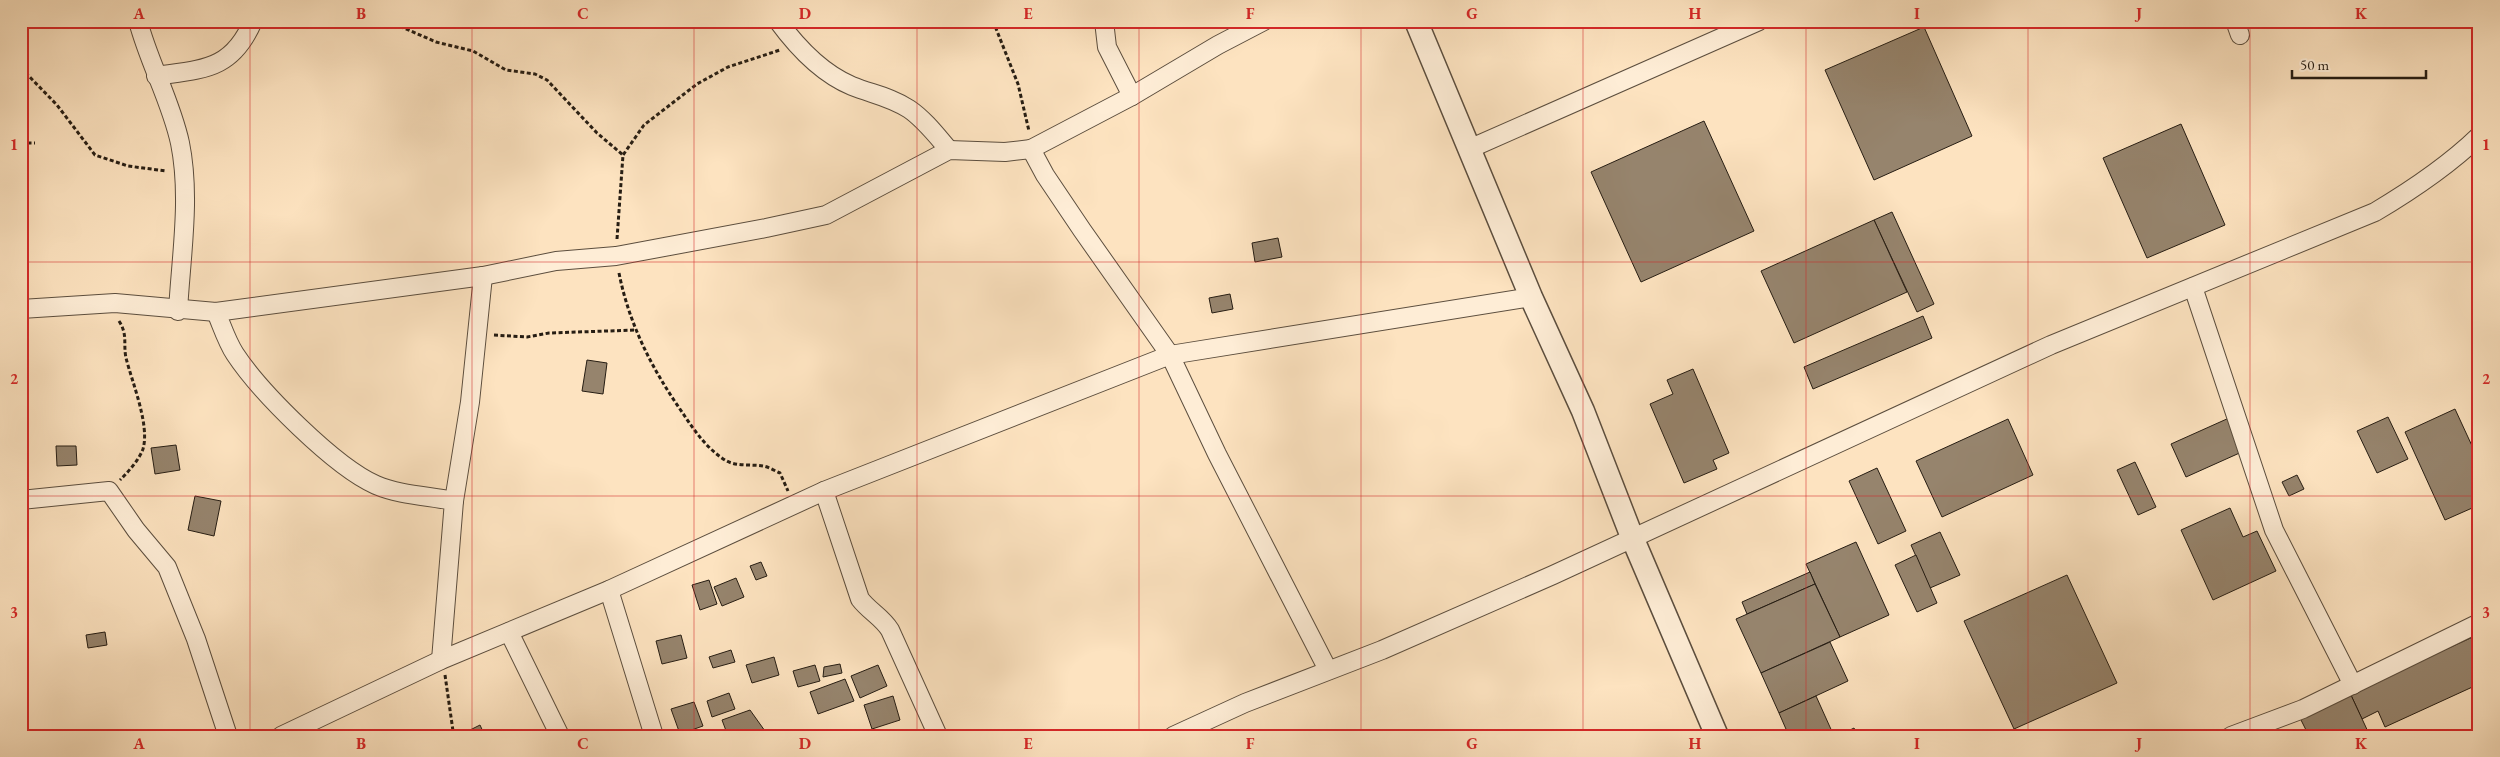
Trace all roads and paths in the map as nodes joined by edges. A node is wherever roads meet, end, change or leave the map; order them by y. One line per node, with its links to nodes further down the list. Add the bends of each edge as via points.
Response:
1 (138, 21): 12 (street)
2 (253, 21): 12 (street, via 245,41 232,55 204,70)
3 (388, 21): 20 (path, via 436,42 473,51 506,70 535,74 547,80 597,133)
4 (778, 21): 10 (street)
5 (993, 21): 18 (path, via 1018,84)
6 (1104, 21): 13 (street, via 1107,47)
7 (1264, 21): 13 (street)
8 (1416, 21): 17 (street)
9 (1759, 21): 17 (street)
10 (793, 41): 19 (street, via 817,64 851,85 886,96 910,110); 20 (path, via 778,52 728,66 697,84 644,125)
11 (21, 68): 21 (path, via 57,105 95,155 128,166 168,172)
12 (156, 76): 21 (street, via 167,99 180,144)
13 (1132, 96): 18 (street)
14 (2479, 136): 24 (street, via 2413,189 2375,212)
15 (21, 143): 16 (path)
16 (35, 143)
17 (1469, 148): 25 (street)
18 (1031, 149): 19 (street, via 1005,152); 32 (street, via 1045,175)
19 (949, 150): 22 (street, via 826,214)
20 (623, 155): 22 (path)
21 (184, 182): 28 (street)
22 (616, 256): 23 (street, via 556,261); 30 (path, via 627,307)
23 (483, 276): 29 (street); 31 (street)
24 (2193, 287): 38 (street, via 2051,345); 44 (street, via 2274,530)
25 (1531, 297): 32 (street); 38 (street, via 1583,411)
26 (116, 303): 27 (street); 28 (street); 33 (path, via 117,318 125,331 126,356 144,437 142,450 128,472)
27 (21, 309)
28 (178, 311): 29 (street)
29 (216, 312): 36 (street, via 234,353 255,379 284,411 349,471 377,486)
30 (636, 330): 31 (path, via 550,333 527,337); 37 (path, via 662,385 707,446 727,461 745,466 764,466 780,473)
31 (478, 334): 36 (street)
32 (1170, 355): 34 (street); 43 (street)
33 (109, 490): 35 (street); 46 (street, via 167,567 196,638)
34 (824, 491): 37 (street); 50 (street, via 860,599 868,610 884,620 890,630)
35 (21, 500)
36 (454, 501): 42 (street)
37 (795, 504): 39 (street)
38 (1632, 536): 43 (street, via 1391,646); 52 (street)
39 (609, 590): 41 (street); 49 (street)
40 (2479, 622): 44 (street)
41 (509, 632): 42 (street); 48 (street)
42 (441, 660): 45 (path); 47 (street)
43 (1328, 670): 51 (street)
44 (2353, 684): 53 (street, via 2303,709)
45 (453, 731)
46 (228, 736)
47 (281, 736)
48 (560, 736)
49 (654, 736)
50 (938, 736)
51 (1173, 736)
52 (1716, 736)
53 (2231, 736)

